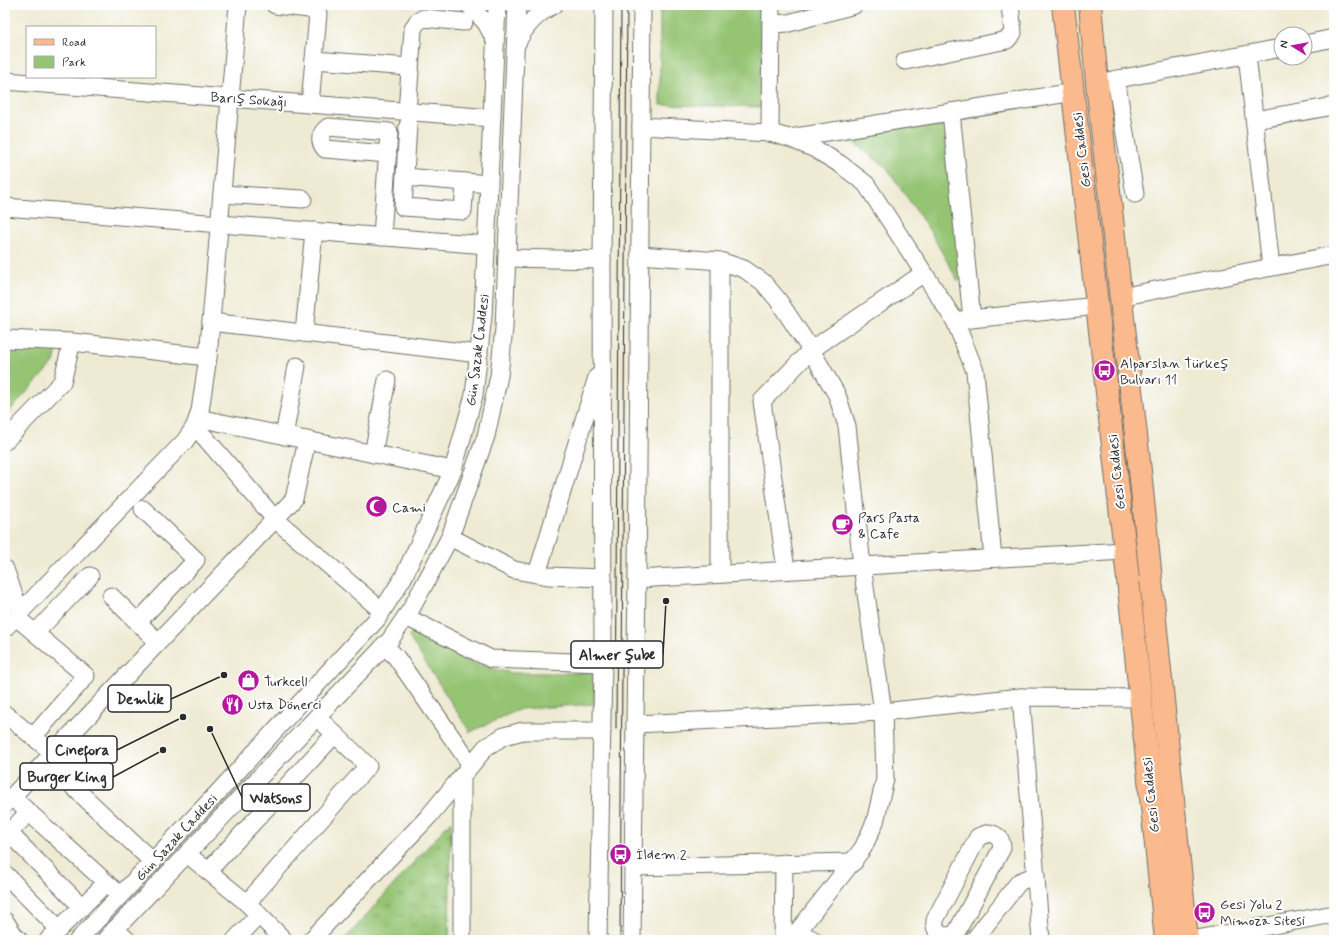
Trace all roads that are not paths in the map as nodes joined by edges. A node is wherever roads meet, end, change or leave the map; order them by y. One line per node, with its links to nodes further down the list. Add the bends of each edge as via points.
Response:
1 (238, 5): 28 (street)
2 (275, 5): 22 (street, via 309,9 318,14)
3 (470, 5): 17 (street, via 486,23)
4 (497, 5): 17 (street, Gün Sazak Caddesi)
5 (517, 5): 19 (street, Gün Sazak Caddesi)
6 (554, 5): 19 (street, via 530,23)
7 (604, 5): 53 (street)
8 (642, 5): 35 (street)
9 (771, 5): 15 (street)
10 (854, 5): 15 (street, via 789,23)
11 (1010, 5): 23 (street, via 1013,30 1012,36 1007,40)
12 (1063, 5): 27 (main road, Gesi Caddesi)
13 (1090, 5): 26 (main road, Gesi Caddesi)
14 (464, 22): 24 (street, via 424,18 417,22 413,29)
15 (771, 24): 36 (street)
16 (1334, 38): 18 (street)
17 (496, 42): 33 (street, Gün Sazak Caddesi)
18 (1313, 42)
19 (516, 45): 52 (street, Gün Sazak Caddesi)
20 (1273, 49): 21 (street)
21 (1247, 54): 26 (street); 34 (street)
22 (314, 60): 24 (street); 29 (street)
23 (904, 61)
24 (410, 68): 32 (street)
25 (5, 80): 28 (street, Barış Sokağı)
26 (1107, 81): 43 (street); 57 (main road, Gesi Caddesi)
27 (1074, 92): 31 (street); 58 (main road, Gesi Caddesi)
28 (230, 98): 29 (street, Barış Sokağı); 42 (street)
29 (310, 104): 32 (street, Barış Sokağı)
30 (1334, 106): 34 (street)
31 (951, 112): 37 (street); 59 (street)
32 (408, 118): 33 (street, Barış Sokağı); 39 (street)
33 (492, 118): 41 (street, Gün Sazak Caddesi)
34 (1255, 120): 55 (street)
35 (641, 126): 36 (street); 50 (street)
36 (770, 133): 37 (street)
37 (789, 138): 56 (street, via 823,154 866,184)
38 (388, 154): 48 (street)
39 (405, 177): 40 (street); 40 (street, via 403,207 463,211)
40 (465, 182): 41 (street)
41 (489, 184): 49 (street, Gün Sazak Caddesi)
42 (222, 194): 44 (street); 46 (street)
43 (1136, 194)
44 (303, 199)
45 (5, 208): 46 (street)
46 (219, 224): 47 (street); 60 (street)
47 (314, 231): 48 (street); 61 (street)
48 (382, 237): 49 (street)
49 (487, 245): 65 (street, Gün Sazak Caddesi)
50 (640, 255): 54 (street); 88 (street)
51 (1334, 255): 55 (street)
52 (507, 258): 53 (street); 78 (street, Gün Sazak Caddesi, via 502,352 493,406 486,436)
53 (602, 260): 67 (street)
54 (720, 262): 64 (street, via 744,269 763,282); 85 (street)
55 (1271, 267): 57 (street)
56 (924, 273): 59 (street); 64 (street)
57 (1120, 297): 142 (main road, Gesi Caddesi)
58 (1098, 306): 59 (street); 79 (main road, Gesi Caddesi)
59 (963, 320): 80 (street, via 976,371)
60 (211, 322): 61 (street); 66 (street)
61 (304, 333): 65 (street)
62 (5, 339): 63 (street)
63 (72, 342): 66 (street); 73 (street, via 62,382)
64 (811, 350): 81 (street, via 837,395 847,426); 83 (street, via 762,401)
65 (479, 354): 75 (street, Gün Sazak Caddesi, via 474,395)
66 (208, 357): 70 (street)
67 (602, 360): 84 (street); 87 (street)
68 (297, 366): 71 (street)
69 (387, 380): 74 (street)
70 (196, 422): 71 (street); 77 (street); 92 (street, via 185,441)
71 (284, 436): 72 (street)
72 (307, 440): 74 (street); 77 (street, via 294,499)
73 (5, 441)
74 (373, 454): 75 (street)
75 (453, 470): 90 (street, Gün Sazak Caddesi, via 404,578)
76 (144, 509): 93 (street, via 196,560)
77 (275, 519): 90 (street); 95 (street)
78 (450, 537): 84 (street, via 514,570); 91 (street, Gün Sazak Caddesi)
79 (1125, 551): 80 (street); 99 (main road, Gesi Caddesi)
80 (993, 558): 81 (street)
81 (862, 566): 83 (street); 100 (street)
82 (5, 570): 92 (street)
83 (786, 570): 85 (street)
84 (537, 574): 87 (street)
85 (720, 574): 88 (street)
86 (90, 576): 94 (street)
87 (603, 578): 97 (street)
88 (637, 579): 103 (street)
89 (111, 596): 93 (street)
90 (382, 611): 113 (street, Gün Sazak Caddesi)
91 (406, 617): 96 (street, Gün Sazak Caddesi); 97 (street, via 491,659)
92 (13, 619): 94 (street)
93 (138, 622): 95 (street)
94 (35, 633): 106 (street, via 86,676)
95 (158, 642): 107 (street)
96 (384, 645): 102 (street, Gün Sazak Caddesi); 108 (street, via 396,657)
97 (603, 663): 104 (street)
98 (1022, 698): 99 (street); 100 (street); 119 (street)
99 (1140, 698): 141 (main road, Gesi Caddesi)
100 (883, 712): 103 (street); 114 (street, via 883,794 870,836)
101 (5, 714): 106 (street)
102 (317, 717): 105 (street); 112 (street, Gün Sazak Caddesi)
103 (635, 724): 116 (street)
104 (602, 731): 108 (street, via 532,730 513,733 486,747); 136 (street)
105 (335, 734): 117 (street); 123 (street, via 368,766)
106 (33, 737): 107 (street)
107 (49, 757): 109 (street); 113 (street)
108 (467, 770): 134 (street, via 428,817); 135 (street)
109 (8, 800): 110 (street)
110 (29, 812): 111 (street); 120 (street)
111 (7, 835): 122 (street)
112 (187, 854): 117 (street); 128 (street, Gün Sazak Caddesi)
113 (153, 862): 121 (street, Gün Sazak Caddesi)
114 (854, 862): 115 (street); 129 (street)
115 (784, 863): 116 (street); 129 (street)
116 (633, 867): 137 (street)
117 (208, 871): 123 (street)
118 (5, 874): 127 (street)
119 (1036, 875): 139 (street, via 1019,882); 140 (street)
120 (106, 882): 121 (street); 122 (street)
121 (120, 895): 131 (street, Gün Sazak Caddesi)
122 (82, 907): 127 (street)
123 (253, 909): 132 (street); 133 (street)
124 (1334, 914): 143 (street)
125 (5, 921): 130 (street)
126 (958, 930): 126 (street, via 1002,848 1000,839 993,834 985,833 978,837 935,920 935,928 940,935 952,935); 139 (street)
127 (54, 935)
128 (116, 936)
129 (791, 937): 138 (street)
130 (19, 940)
131 (78, 940)
132 (236, 940)
133 (284, 940)
134 (311, 940)
135 (462, 940)
136 (598, 940)
137 (632, 940)
138 (814, 940)
139 (973, 940)
140 (1041, 940)
141 (1166, 940)
142 (1187, 940)
143 (1191, 940)

